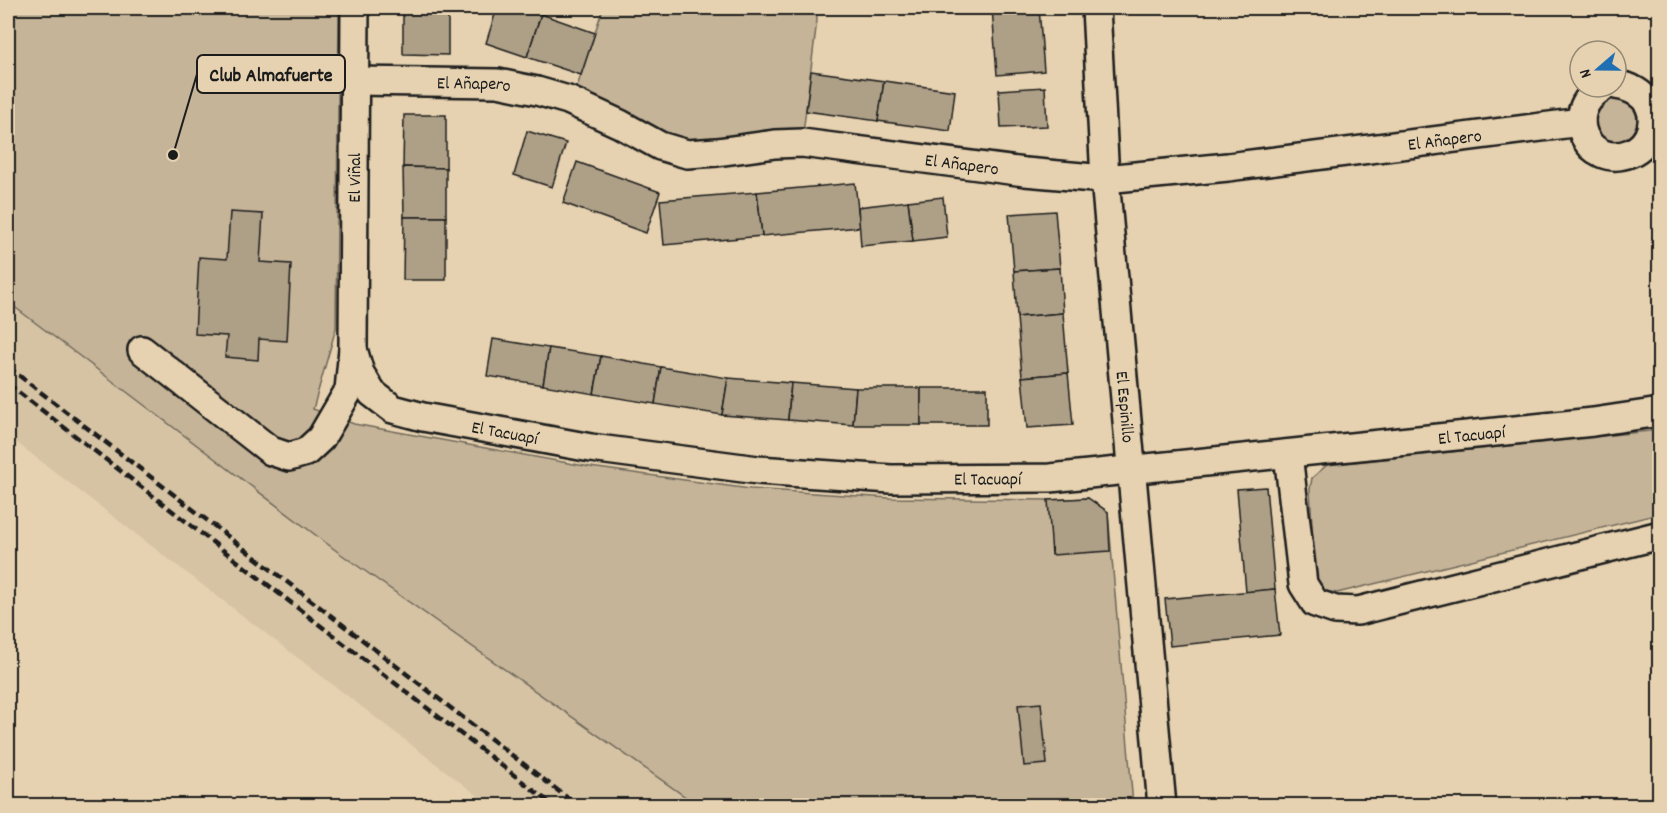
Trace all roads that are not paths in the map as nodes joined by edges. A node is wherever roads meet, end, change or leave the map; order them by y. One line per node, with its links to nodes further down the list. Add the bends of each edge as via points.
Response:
1 (355, 8): 3 (street, El Viñal)
2 (1096, 8): 7 (street, El Espinillo)
3 (354, 81): 7 (street, El Añapero, via 498,83 527,89 568,100 660,146 687,154 802,143); 8 (street, El Viñal)
4 (1628, 86): 6 (street, via 1645,99 1652,120 1645,142 1635,151 1612,156 1600,152 1590,145)
5 (1588, 99): 6 (street)
6 (1581, 123): 7 (street, El Añapero)
7 (1105, 179): 12 (street, El Espinillo)
8 (353, 349): 9 (street, via 348,390 334,417 306,452 289,457 271,451); 12 (street, El Tacuapí, via 360,373 372,393 393,409 591,448 758,470 891,479 1050,478)
9 (141, 350)
10 (1659, 412): 11 (street, El Tacuapí)
11 (1288, 454): 12 (street, El Tacuapí); 13 (street, via 1303,584 1315,603 1335,610 1358,611)
12 (1132, 469): 14 (street, El Espinillo)
13 (1659, 536)
14 (1162, 806)

